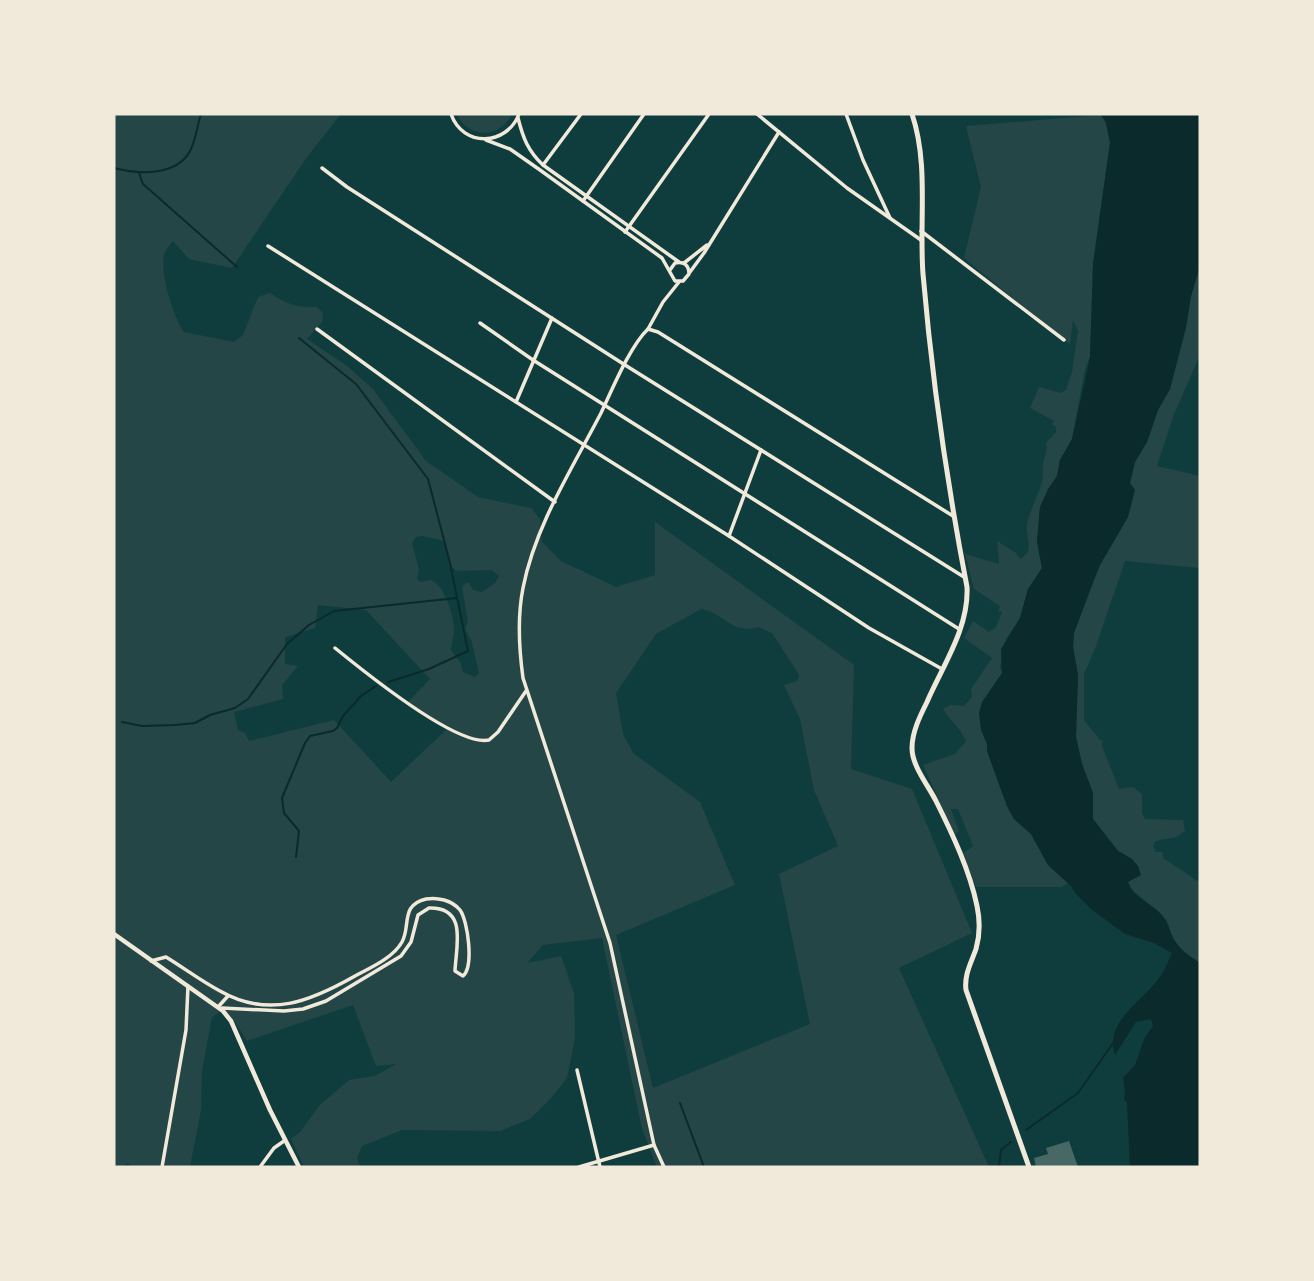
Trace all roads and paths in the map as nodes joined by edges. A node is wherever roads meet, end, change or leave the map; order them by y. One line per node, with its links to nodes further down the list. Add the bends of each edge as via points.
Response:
1 (451, 114): 10 (street, via 464,132)
2 (580, 114): 11 (street)
3 (644, 114): 13 (street)
4 (709, 114): 16 (street)
5 (757, 114): 9 (street)
6 (846, 114): 15 (street)
7 (912, 114): 17 (main road, via 920,146)
8 (519, 116): 10 (street, via 502,135); 11 (street, via 524,141)
9 (779, 132): 15 (street); 20 (street)
10 (486, 139): 11 (street)
11 (542, 167): 13 (street); 14 (street)
12 (322, 168): 26 (street)
13 (586, 195): 14 (street); 16 (street)
14 (583, 201): 18 (street)
15 (890, 220): 19 (street)
16 (629, 226): 18 (street); 22 (street)
17 (920, 231): 19 (main road); 30 (street)
18 (625, 232): 23 (street, via 662,258)
19 (921, 240): 39 (main road, via 931,360)
20 (709, 244): 22 (street); 24 (street)
21 (268, 246): 33 (street)
22 (681, 263): 23 (street); 24 (street)
23 (670, 270): 25 (street, via 672,278)
24 (689, 274): 25 (street)
25 (679, 281): 29 (street)
26 (552, 318): 31 (street); 32 (street)
27 (480, 323): 31 (street)
28 (317, 328): 38 (street)
29 (646, 331): 32 (street); 39 (street, via 658,332)
30 (1064, 341)
31 (533, 360): 33 (street); 34 (street)
32 (625, 365): 34 (street); 36 (street)
33 (516, 402): 35 (street)
34 (604, 405): 35 (street); 37 (street)
35 (584, 445): 38 (street); 40 (street)
36 (761, 450): 37 (street); 41 (street)
37 (744, 494): 40 (street); 42 (street)
38 (555, 502): 45 (street, via 531,557 521,600 520,652)
39 (954, 517): 41 (main road)
40 (729, 536): 44 (street, via 869,628)
41 (966, 578): 42 (main road, via 968,600)
42 (960, 630): 44 (main road)
43 (335, 648): 45 (street, via 452,732 472,740 489,740 498,732)
44 (942, 669): 63 (main road, via 917,726 912,751 974,895 979,926 966,990)
45 (526, 691): 55 (street, via 610,943)
46 (406, 918): 47 (street); 47 (street, via 412,907 427,899 437,898 458,909 468,941 467,973 455,971 458,932 451,914 429,908); 51 (street, via 404,938 396,949 317,997 272,1005)
47 (415, 922): 52 (street, via 411,942 401,956 326,1001 284,1011)
48 (114, 934): 49 (street)
49 (151, 961): 50 (street); 51 (street, via 166,957)
50 (188, 986): 52 (street); 57 (street, via 186,1030)
51 (228, 996): 52 (street)
52 (219, 1007): 54 (street, via 230,1021)
53 (577, 1070): 56 (street)
54 (284, 1141): 58 (street); 59 (street)
55 (654, 1145): 56 (street); 62 (street)
56 (598, 1161): 60 (street); 61 (street)
57 (162, 1167)
58 (260, 1167)
59 (299, 1167)
60 (579, 1167)
61 (600, 1167)
62 (664, 1167)
63 (1029, 1167)

